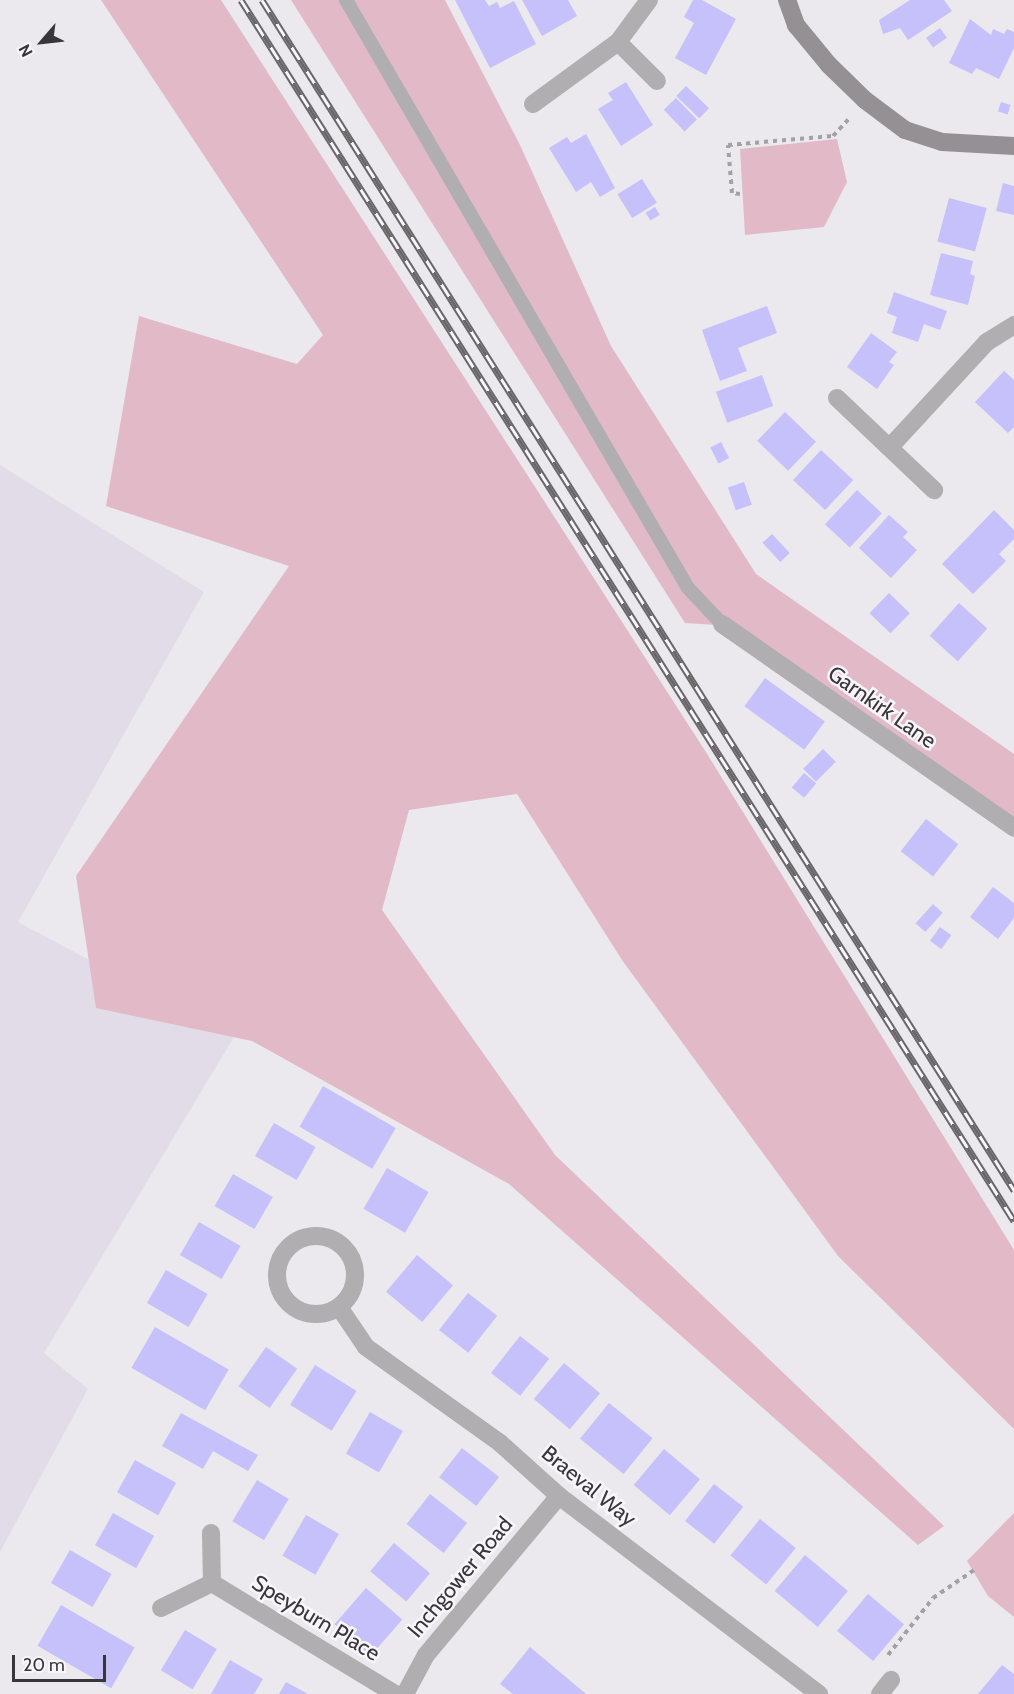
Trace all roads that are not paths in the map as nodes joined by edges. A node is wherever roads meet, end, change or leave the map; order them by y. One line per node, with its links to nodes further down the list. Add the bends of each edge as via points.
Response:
1 (346, 0): 12 (lane, via 688,588)
2 (649, 0): 4 (street)
3 (787, 0): 7 (street, via 796,25 829,65 865,100 905,130 942,142)
4 (618, 42): 5 (street); 6 (street)
5 (657, 81)
6 (533, 104)
7 (1014, 146)
8 (1014, 325): 10 (street, via 987,342)
9 (837, 398): 10 (street)
10 (890, 447): 11 (street)
11 (934, 490)
12 (722, 624): 13 (street, Garnkirk Lane)
13 (1014, 828)
14 (339, 1307): 14 (street, via 306,1312 289,1303 280,1292 278,1265 293,1243 316,1235 339,1243 348,1252 353,1263 353,1287); 15 (street, Braeval Way, via 366,1347 500,1443)
15 (560, 1496): 20 (street, Inchgower Road, via 426,1655); 21 (street, Braeval Way)
16 (211, 1533): 17 (street)
17 (212, 1583): 18 (street); 19 (street, Speyburn Place)
18 (161, 1608)
19 (394, 1694)
20 (405, 1694)
21 (819, 1694)

